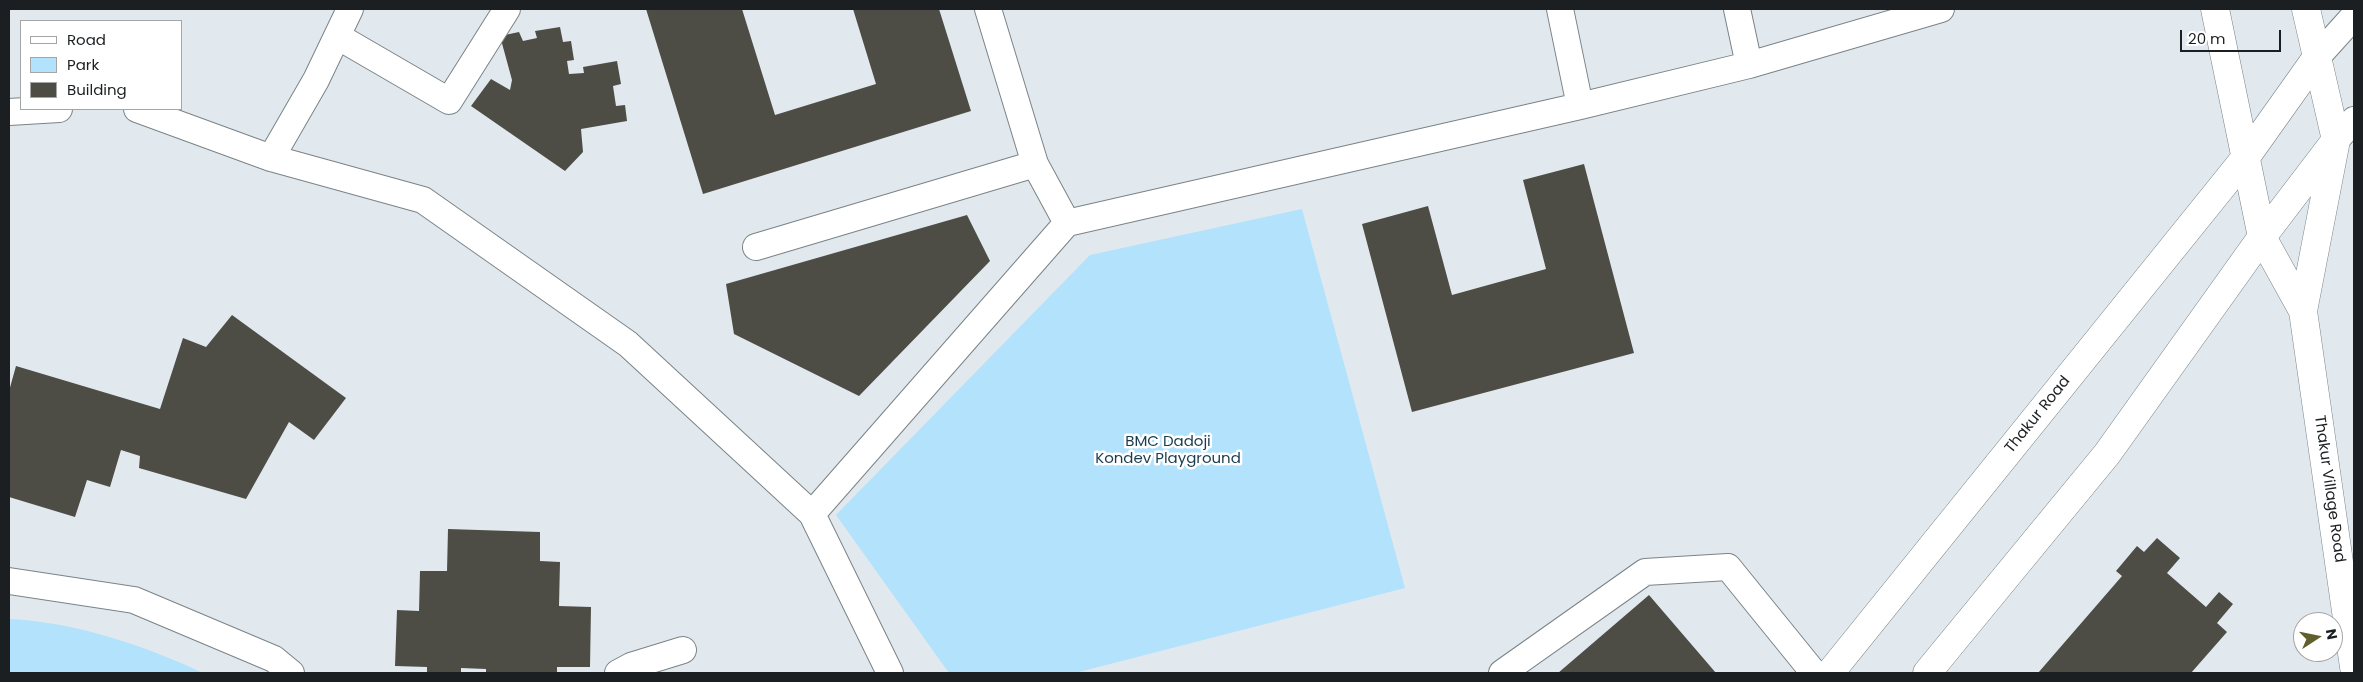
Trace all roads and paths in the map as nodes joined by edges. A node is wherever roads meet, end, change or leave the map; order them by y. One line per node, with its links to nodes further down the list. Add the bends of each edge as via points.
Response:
1 (350, 9): 10 (street)
2 (507, 9): 10 (street, via 449,101)
3 (988, 9): 21 (street)
4 (1560, 9): 13 (street)
5 (1737, 9): 12 (street)
6 (1940, 9): 12 (street)
7 (2215, 9): 19 (street)
8 (2306, 9): 11 (street)
9 (2354, 16): 11 (street)
10 (337, 36): 20 (street)
11 (2317, 57): 18 (street); 19 (street, Thakur Road)
12 (1750, 65): 13 (street)
13 (1580, 106): 22 (street)
14 (43, 110): 16 (street)
15 (140, 110): 20 (street)
16 (9, 112)
17 (2354, 120): 18 (street)
18 (2336, 140): 23 (street); 25 (street)
19 (2246, 157): 23 (street); 35 (street, Thakur Road)
20 (271, 158): 26 (street, via 423,200 628,344)
21 (1035, 164): 22 (street); 24 (street)
22 (1067, 223): 26 (street)
23 (2262, 237): 25 (street); 36 (street, via 2107,454)
24 (756, 247)
25 (2304, 310): 29 (street, Thakur Village Road)
26 (812, 514): 32 (street)
27 (9, 581): 30 (street, via 134,600 274,659)
28 (683, 650): 31 (street)
29 (2354, 667)
30 (291, 673)
31 (618, 673)
32 (890, 673)
33 (1502, 673): 34 (street, via 1645,572 1728,567)
34 (1814, 673)
35 (1830, 673)
36 (1927, 673)

